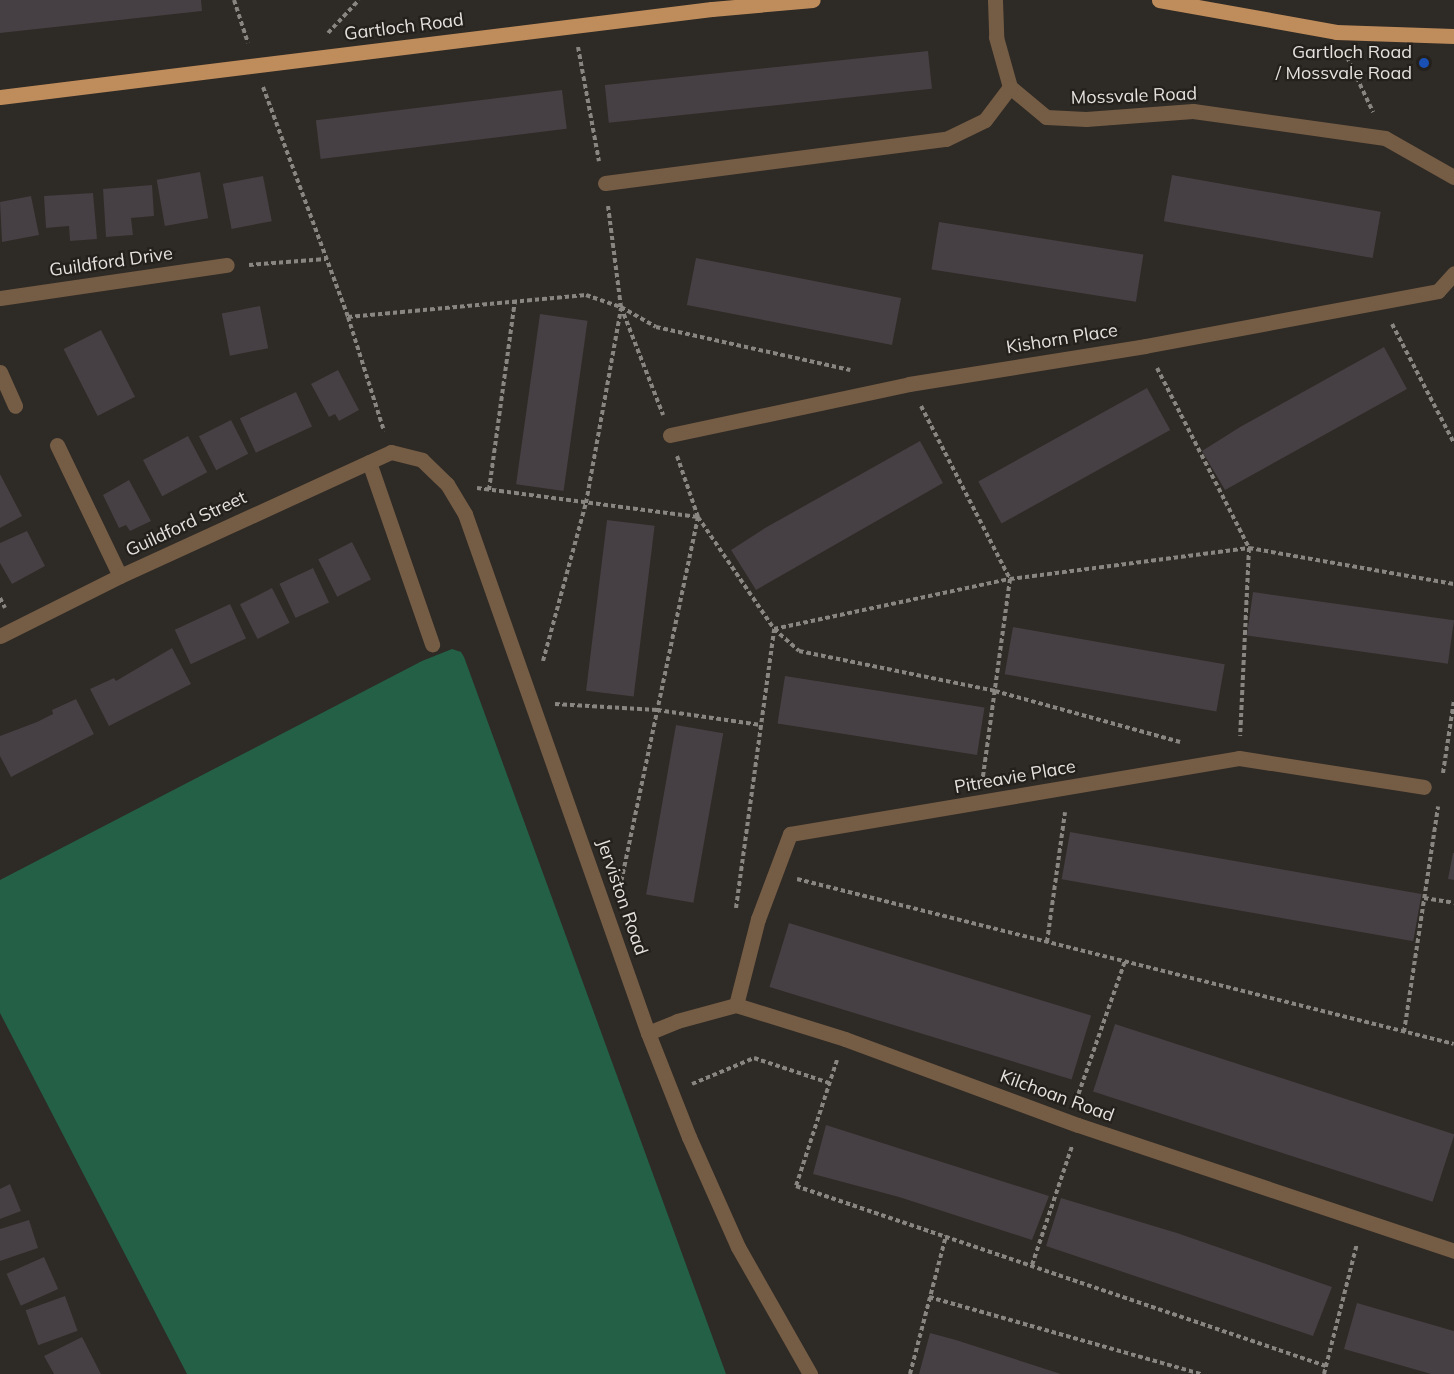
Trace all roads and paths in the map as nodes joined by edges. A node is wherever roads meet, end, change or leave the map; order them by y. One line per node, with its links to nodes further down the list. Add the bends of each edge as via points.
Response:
1 (234, 0): 9 (path)
2 (813, 0): 5 (main road, Gartloch Road)
3 (995, 0): 10 (street, via 996,37)
4 (1159, 0): 7 (main road)
5 (712, 5): 6 (main road, Gartloch Road)
6 (575, 26): 9 (main road, Gartloch Road); 14 (path, via 592,133)
7 (1336, 32): 8 (main road); 12 (path)
8 (1454, 36)
9 (255, 65): 11 (main road, Gartloch Road); 15 (path)
10 (1010, 87): 12 (street, Mossvale Road, via 1046,117 1086,119 1192,111); 14 (street, via 985,120 946,139)
11 (0, 97)
12 (1385, 138): 13 (street, Mossvale Road)
13 (1454, 177)
14 (605, 183): 21 (path)
15 (326, 259): 16 (path); 22 (path)
16 (227, 265): 18 (street, Guildford Drive)
17 (1454, 273): 20 (street, Kishorn Place, via 1438,291)
18 (0, 298)
19 (515, 301): 21 (path, via 586,295); 22 (path); 34 (path)
20 (1381, 302): 23 (street, Kishorn Place); 29 (path)
21 (621, 308): 24 (path, via 656,327); 28 (path); 35 (path)
22 (348, 317): 31 (path)
23 (1145, 346): 26 (street, Kishorn Place); 37 (path)
24 (852, 371)
25 (0, 372): 27 (street)
26 (909, 384): 28 (street, Kishorn Place); 39 (path)
27 (15, 406)
28 (670, 435): 36 (path)
29 (1454, 443)
30 (57, 445): 38 (street)
31 (391, 452): 32 (street, Guildford Street); 33 (street, Jerviston Road, via 422,460)
32 (369, 462): 38 (street, Guildford Street); 43 (street)
33 (447, 484): 34 (path); 46 (street, Jerviston Road, via 465,514)
34 (489, 490): 35 (path)
35 (586, 502): 36 (path); 46 (path)
36 (698, 517): 41 (path); 47 (path)
37 (1249, 548): 39 (path); 40 (path); 50 (path)
38 (120, 576): 42 (street, Guildford Street)
39 (1010, 579): 41 (path); 44 (path)
40 (1454, 584)
41 (774, 629): 44 (path, via 799,651); 48 (path)
42 (0, 636)
43 (432, 644)
44 (995, 691): 49 (path); 54 (path)
45 (1454, 700): 51 (path)
46 (532, 703): 47 (path); 60 (street, Jerviston Road)
47 (657, 710): 48 (path); 60 (path)
48 (761, 725): 59 (path, via 735,908)
49 (1183, 743)
50 (1239, 758): 52 (street, Pitreavie Place); 53 (street, Pitreavie Place)
51 (1442, 782)
52 (1069, 787): 54 (street, Pitreavie Place); 61 (path)
53 (1424, 787)
54 (980, 802): 56 (street, Pitreavie Place, via 790,834)
55 (1438, 805): 57 (path)
56 (776, 874): 59 (street, Pitreavie Place); 61 (path)
57 (1424, 898): 58 (path); 64 (path)
58 (1454, 903)
59 (758, 919): 63 (street, Pitreavie Place)
60 (612, 926): 65 (street, Jerviston Road)
61 (1047, 942): 62 (path)
62 (1125, 961): 64 (path); 70 (path)
63 (736, 1005): 65 (street); 66 (street, Kilchoan Road)
64 (1404, 1032): 67 (path)
65 (648, 1033): 69 (street, Jerviston Road)
66 (845, 1039): 68 (path); 70 (street, Kilchoan Road)
67 (1454, 1044)
68 (829, 1083): 69 (path, via 754,1058); 72 (path, via 796,1186)
69 (671, 1092): 77 (street, Jerviston Road, via 738,1247)
70 (1074, 1124): 71 (street, Kilchoan Road); 74 (path)
71 (1363, 1220): 73 (street, Kilchoan Road); 76 (path)
72 (946, 1236): 74 (path); 75 (path)
73 (1454, 1251)
74 (1032, 1265): 76 (path)
75 (929, 1297): 78 (path); 79 (path)
76 (1326, 1366): 80 (path)
77 (810, 1374)
78 (910, 1374)
79 (1201, 1374)
80 (1324, 1374)

